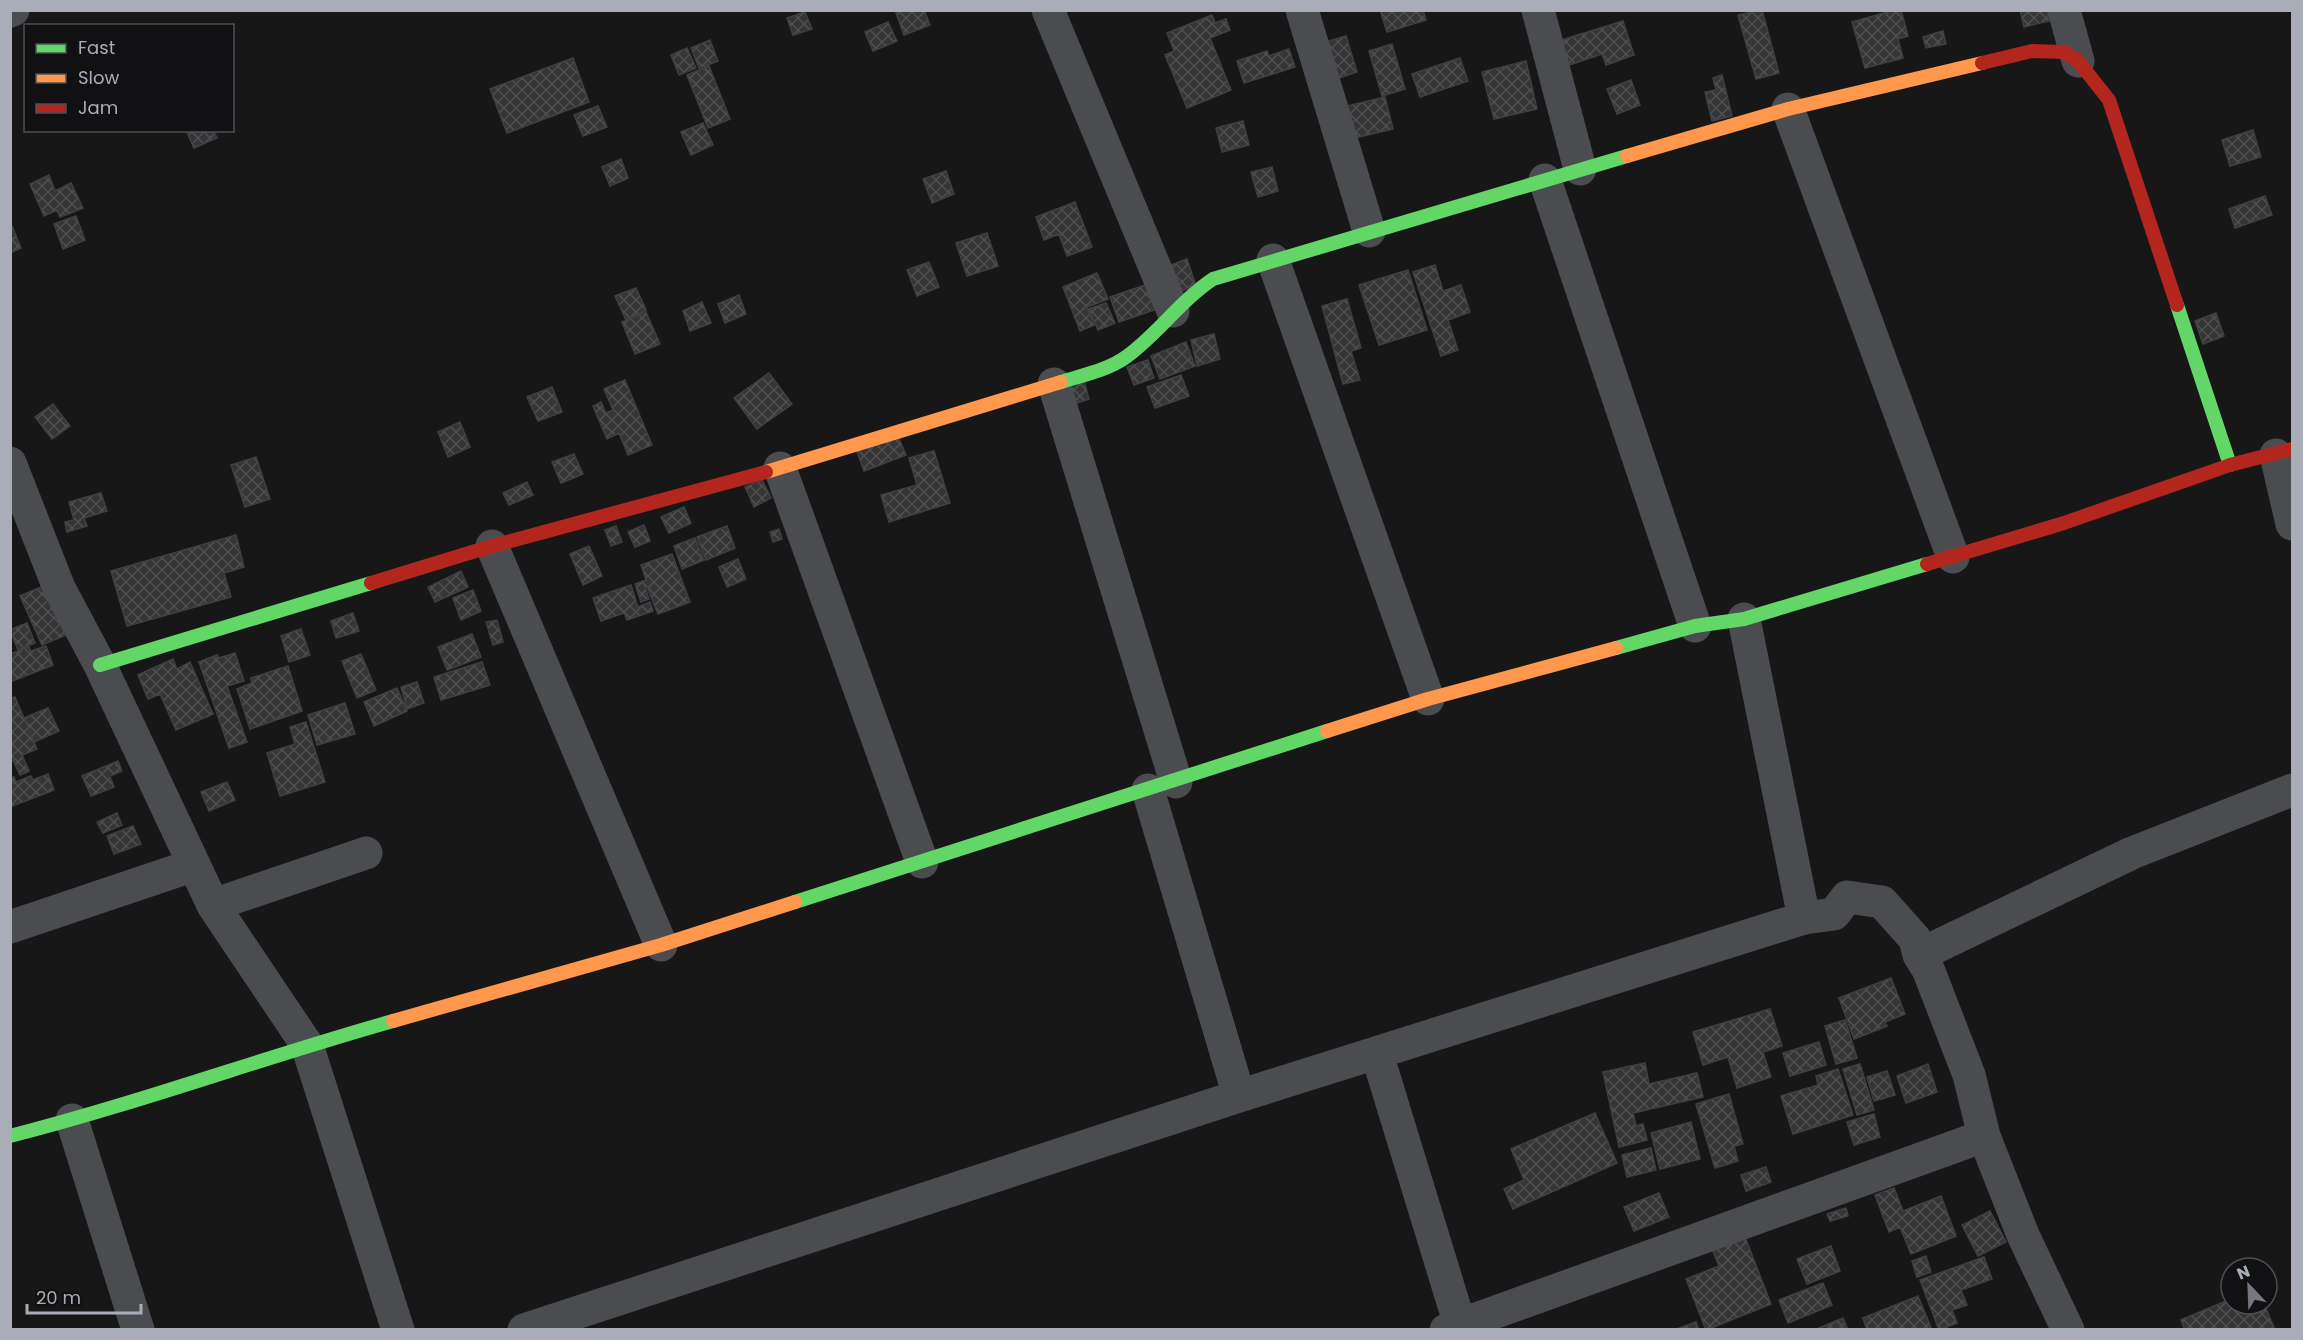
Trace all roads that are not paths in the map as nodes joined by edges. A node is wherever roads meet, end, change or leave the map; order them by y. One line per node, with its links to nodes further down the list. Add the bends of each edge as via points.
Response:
1 (1048, 10): 11 (street)
2 (1302, 10): 9 (street)
3 (1538, 10): 7 (street)
4 (2064, 10): 5 (street)
5 (2078, 61): 6 (street, via 2064,52 2032,51); 14 (street, via 2109,100)
6 (1788, 109): 7 (street); 19 (street)
7 (1580, 169): 8 (street)
8 (1545, 180): 9 (street); 21 (street)
9 (1369, 231): 10 (street)
10 (1273, 260): 11 (street, via 1213,279); 23 (street)
11 (1173, 311): 12 (street, via 1126,357)
12 (1054, 384): 15 (street); 24 (street)
13 (2284, 452): 14 (street); 17 (street)
14 (2230, 465): 19 (street, via 2064,523)
15 (780, 468): 18 (street); 27 (street)
16 (13, 478): 22 (street, via 59,588)
17 (2292, 524)
18 (492, 546): 22 (street); 32 (street)
19 (1953, 556): 20 (street)
20 (1744, 619): 21 (street); 30 (street)
21 (1695, 626): 23 (street)
22 (100, 665): 28 (street)
23 (1428, 699): 24 (street)
24 (1162, 786): 27 (street); 36 (street)
25 (2292, 790): 33 (street, via 2132,853)
26 (366, 853): 29 (street)
27 (922, 862): 32 (street)
28 (194, 865): 29 (street); 31 (street)
29 (213, 905): 34 (street)
30 (1804, 918): 33 (street, via 1834,914 1846,897 1882,902 1915,939); 35 (street)
31 (10, 927)
32 (661, 945): 34 (street)
33 (1918, 955): 39 (street, via 1928,969 1969,1075)
34 (307, 1045): 37 (street); 42 (street)
35 (1377, 1054): 36 (street); 40 (street)
36 (1239, 1096): 43 (street)
37 (72, 1120): 38 (street); 41 (street)
38 (10, 1136)
39 (1984, 1136): 40 (street); 44 (street)
40 (1453, 1327)
41 (138, 1329)
42 (398, 1329)
43 (524, 1329)
44 (2068, 1329)

